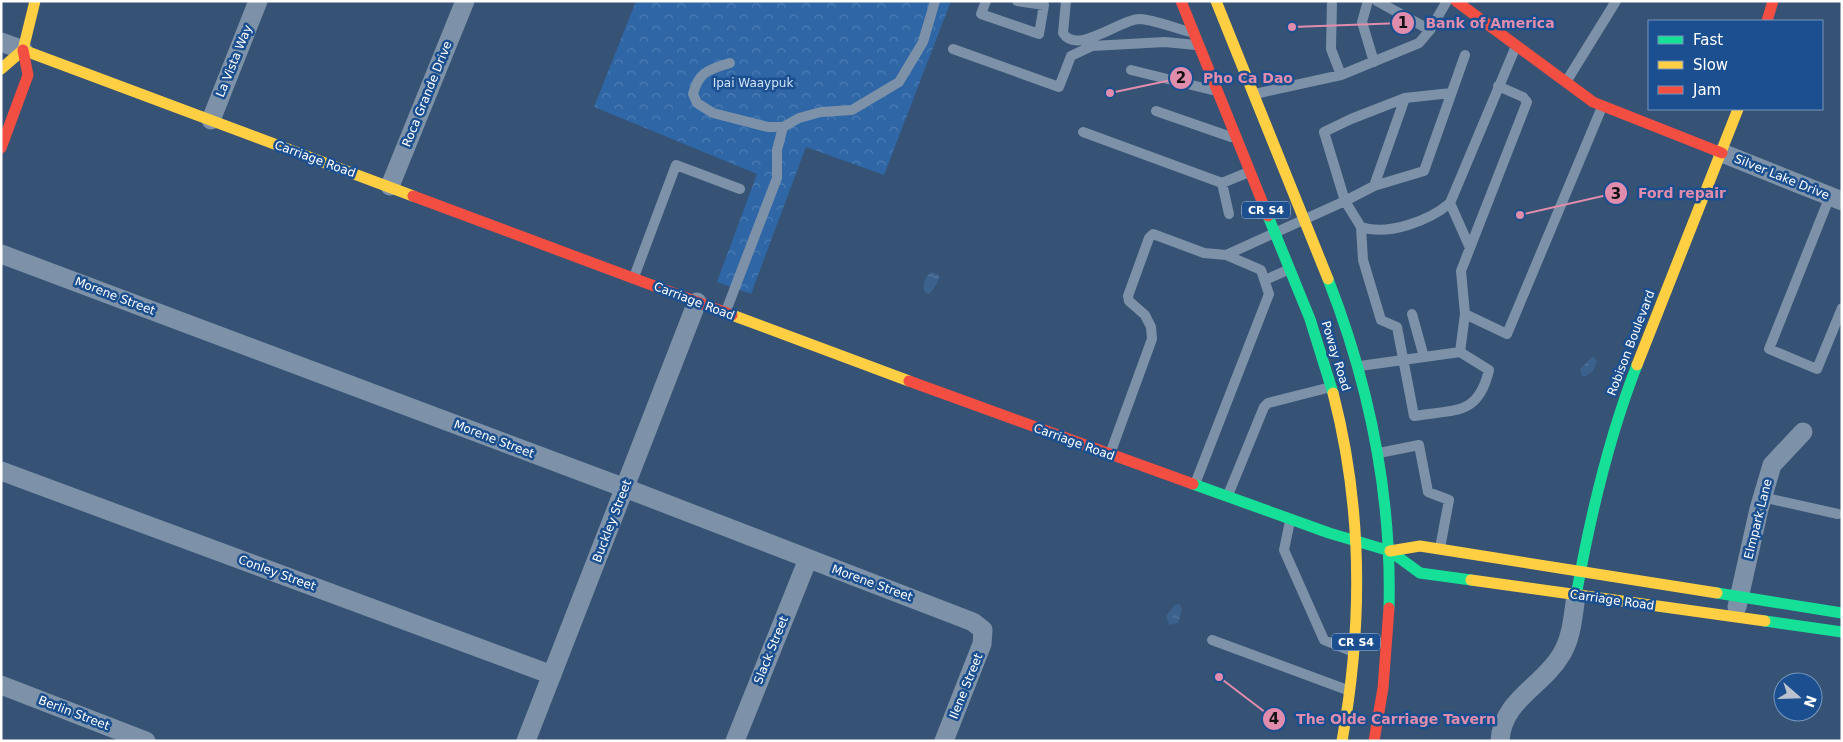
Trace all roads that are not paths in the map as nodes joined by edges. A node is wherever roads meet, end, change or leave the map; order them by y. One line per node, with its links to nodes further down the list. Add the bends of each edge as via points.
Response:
1 (36, 1): 24 (street)
2 (258, 1): 40 (street, La Vista Way)
3 (465, 1): 48 (street, Roca Grande Drive)
4 (935, 1): 41 (lane, via 923,42 899,82 852,110 821,112)
5 (986, 1): 6 (lane, via 981,14 1039,34 1044,5)
6 (1017, 1)
7 (1066, 1): 19 (lane, via 1063,33 1075,40 1085,40 1140,19)
8 (1181, 1): 19 (street, Poway Road / CR S4)
9 (1216, 1): 35 (street, Poway Road / CR S4)
10 (1332, 1): 30 (lane, via 1331,48)
11 (1368, 1): 26 (lane, via 1362,22)
12 (1377, 1): 18 (lane)
13 (1447, 1): 18 (lane)
14 (1616, 1): 31 (lane)
15 (1773, 1): 17 (street)
16 (1458, 2): 22 (street)
17 (1767, 20)
18 (1430, 30): 26 (lane, via 1419,43)
19 (1194, 33): 21 (street, Poway Road / CR S4)
20 (1, 42): 24 (street, Carriage Road)
21 (1199, 45): 23 (lane, via 1164,42 1092,46 1071,56 1060,87); 33 (street, Poway Road / CR S4)
22 (1516, 46): 31 (street); 32 (lane)
23 (953, 49)
24 (23, 50): 28 (street); 40 (street, Carriage Road); 44 (street, via 28,75)
25 (1465, 55): 34 (lane)
26 (1374, 62): 30 (lane)
27 (730, 64): 41 (lane, via 707,70 696,81 693,94 698,103 713,113 768,127)
28 (1, 69)
29 (1131, 70): 33 (lane)
30 (1341, 75): 35 (lane)
31 (1566, 82): 37 (street)
32 (1498, 86): 53 (lane); 58 (lane, via 1527,102)
33 (1218, 91): 43 (street, Poway Road / CR S4)
34 (1451, 93): 36 (lane); 49 (lane, via 1424,171)
35 (1254, 94): 55 (street, Poway Road / CR S4)
36 (1405, 98): 49 (lane); 52 (lane, via 1324,132)
37 (1602, 106): 45 (street); 68 (lane, via 1507,334)
38 (1156, 110): 43 (lane)
39 (1738, 110): 45 (street, Robison Boulevard)
40 (211, 120): 48 (street, Carriage Road)
41 (783, 127): 66 (lane, via 776,150 777,178)
42 (1083, 132): 47 (lane)
43 (1236, 139): 46 (street, Poway Road / CR S4)
44 (1, 148)
45 (1722, 152): 51 (street, Silver Lake Drive); 88 (street, Robison Boulevard, via 1622,402 1595,494)
46 (1250, 172): 47 (lane); 57 (street, Poway Road / CR S4)
47 (1222, 184): 54 (lane)
48 (390, 186): 62 (street, Carriage Road)
49 (1374, 186): 52 (lane)
50 (740, 189): 62 (lane, via 676,165)
51 (1836, 199): 65 (lane, via 1769,349 1817,369)
52 (1345, 201): 55 (lane); 56 (lane)
53 (1450, 202): 56 (lane, via 1438,213 1414,223 1372,231); 58 (lane)
54 (1229, 214)
55 (1305, 220): 57 (lane); 72 (street, Poway Road / CR S4)
56 (1361, 228): 71 (lane, via 1363,260 1380,320 1397,327)
57 (1276, 233): 60 (lane); 61 (street, Poway Road / CR S4)
58 (1470, 248): 68 (lane, via 1461,271)
59 (1, 254): 79 (street, Morene Street)
60 (1226, 255): 63 (lane, via 1261,270); 76 (lane, via 1204,253 1153,234 1149,238 1128,296 1148,321 1152,339)
61 (1291, 269): 63 (lane); 73 (street, Poway Road / CR S4)
62 (633, 278): 64 (street, Carriage Road)
63 (1265, 280): 78 (lane, via 1268,298)
64 (697, 302): 66 (street, Carriage Road); 79 (street, Buckley Street)
65 (1842, 308)
66 (726, 312): 76 (street, Carriage Road)
67 (1412, 314): 70 (lane)
68 (1465, 314): 69 (lane)
69 (1460, 352): 70 (lane); 71 (lane, via 1489,370 1482,393 1469,407 1414,416)
70 (1424, 357): 71 (lane)
71 (1402, 361): 72 (lane)
72 (1359, 366): 75 (street, Poway Road / CR S4)
73 (1332, 387): 80 (lane, via 1268,403); 84 (street, Poway Road / CR S4, via 1352,484)
74 (1803, 432): 81 (street, Elmpark Lane, via 1772,465)
75 (1379, 452): 85 (lane, via 1419,445 1428,492 1449,500); 86 (street, Poway Road / CR S4)
76 (1109, 455): 78 (street, Carriage Road)
77 (1, 471): 97 (street, Conley Street)
78 (1195, 485): 80 (street, Carriage Road)
79 (625, 488): 87 (street, Morene Street); 97 (street, Buckley Street)
80 (1227, 497): 83 (street, Carriage Road)
81 (1762, 497): 82 (lane); 90 (street, Elmpark Lane)
82 (1838, 514)
83 (1291, 520): 84 (street, Carriage Road); 96 (lane, via 1284,550 1324,640)
84 (1358, 542): 86 (street, Carriage Road); 96 (street, Poway Road / CR S4)
85 (1440, 548): 86 (street, Carriage Road, via 1420,546); 88 (street, Carriage Road)
86 (1390, 552): 89 (street, Carriage Road, via 1420,573); 105 (street, Poway Road / CR S4, via 1383,697)
87 (808, 559): 93 (street, Morene Street, via 957,614); 102 (street, Slack Street)
88 (1580, 571): 89 (street, Robison Boulevard); 90 (street, Carriage Road)
89 (1576, 596): 92 (street, Carriage Road); 106 (street, via 1565,648 1555,664 1515,703 1505,720)
90 (1739, 597): 91 (street, Carriage Road); 92 (street, Elmpark Lane)
91 (1842, 613)
92 (1735, 616): 94 (street, Carriage Road)
93 (983, 630): 103 (street, Ilene Street, via 982,644)
94 (1842, 632)
95 (1212, 640): 99 (lane)
96 (1354, 653): 99 (street, Poway Road / CR S4)
97 (552, 675): 101 (street, Buckley Street)
98 (1, 686): 100 (street, Berlin Street)
99 (1351, 692): 104 (street, Poway Road / CR S4)
100 (146, 741)
101 (526, 741)
102 (735, 741)
103 (944, 741)
104 (1342, 741)
105 (1374, 741)
106 (1500, 741)

